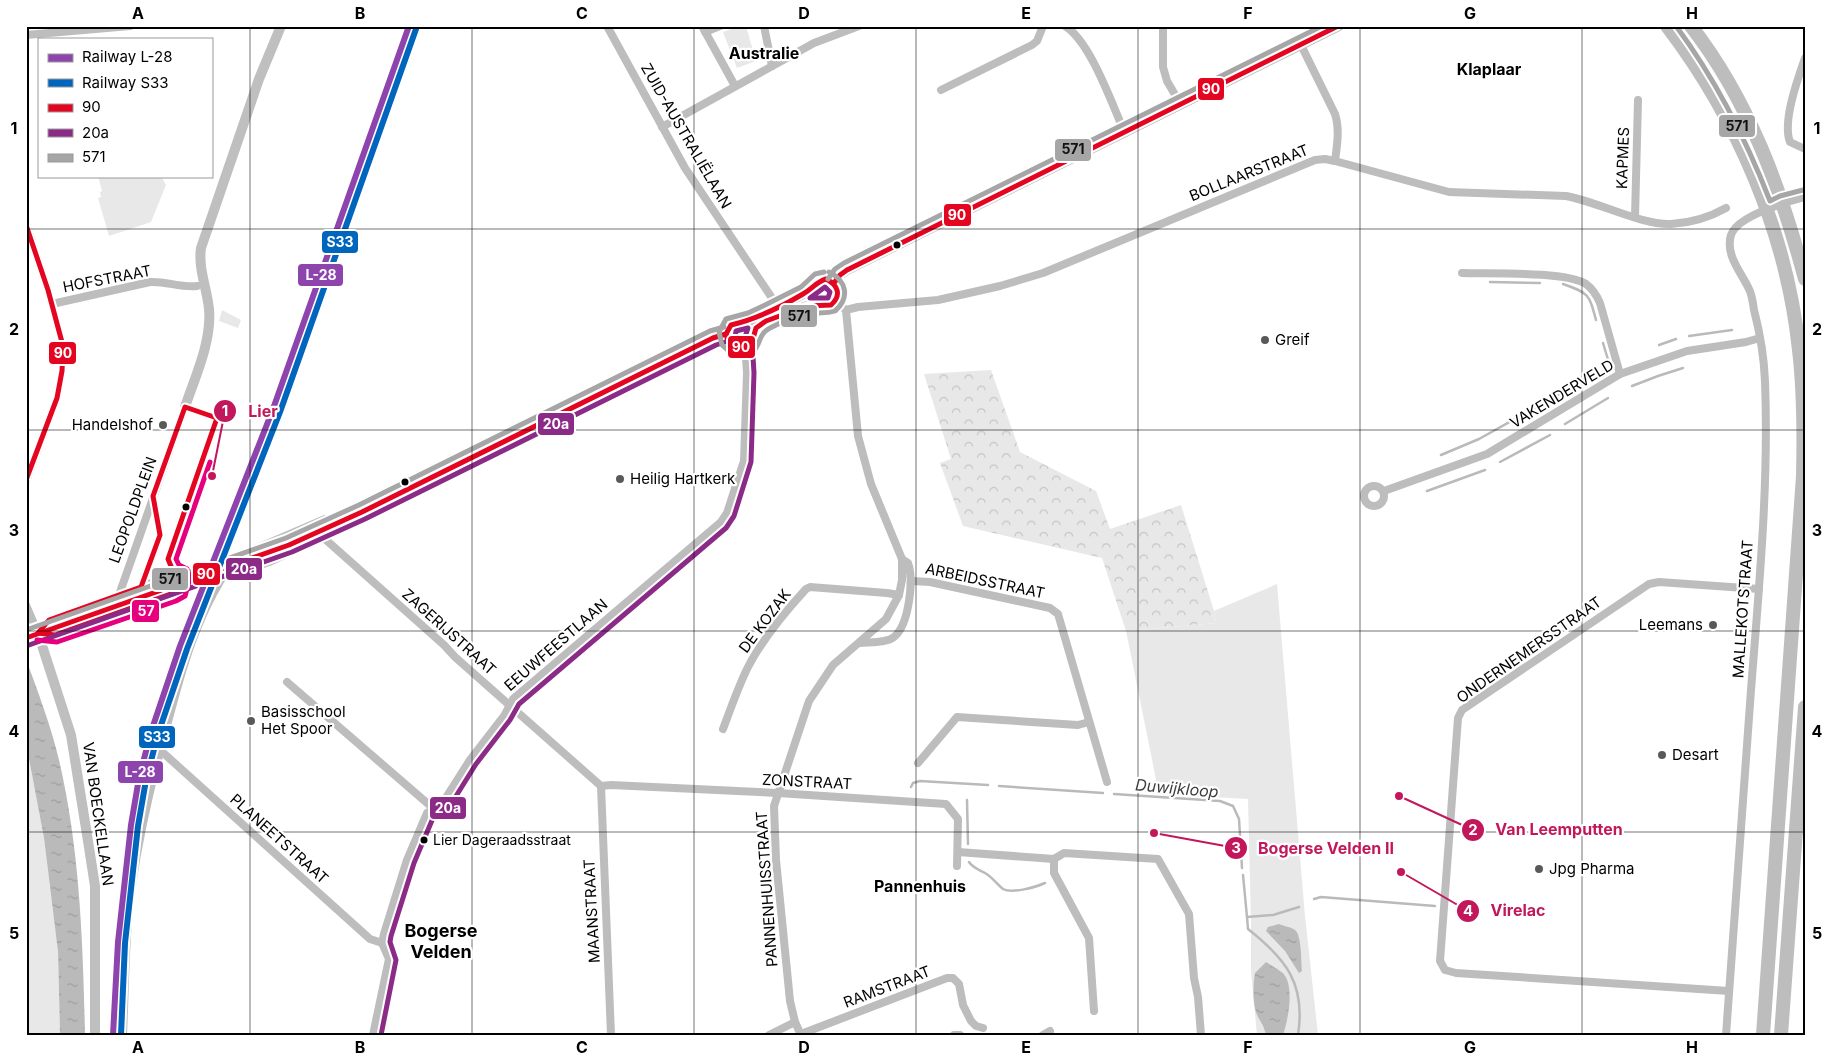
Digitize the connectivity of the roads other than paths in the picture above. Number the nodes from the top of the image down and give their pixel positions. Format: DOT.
graph roads {
  1 [pos="130,26"];
  2 [pos="281,26"];
  3 [pos="607,26"];
  4 [pos="720,26"];
  5 [pos="764,26"];
  6 [pos="859,26"];
  7 [pos="1043,26"];
  8 [pos="1065,26"];
  9 [pos="1163,26"];
  10 [pos="1310,26"];
  11 [pos="1339,26"];
  12 [pos="1667,26"];
  13 [pos="1691,26"];
  14 [pos="848,28"];
  15 [pos="704,29"];
  16 [pos="26,35"];
  17 [pos="1315,38"];
  18 [pos="1301,45"];
  19 [pos="1805,58"];
  20 [pos="772,66"];
  21 [pos="735,86"];
  22 [pos="941,90"];
  23 [pos="1638,100"];
  24 [pos="1180,105"];
  25 [pos="662,127"];
  26 [pos="1125,133"];
  27 [pos="1805,149"];
  28 [pos="1335,161"];
  29 [pos="1805,197"];
  30 [pos="1783,203"];
  31 [pos="1726,208"];
  32 [pos="1766,211"];
  33 [pos="1635,217"];
  34 [pos="26,224"];
  35 [pos="1462,273"];
  36 [pos="1805,279"];
  37 [pos="834,283"];
  38 [pos="197,286"];
  39 [pos="835,302"];
  40 [pos="52,304"];
  41 [pos="778,307"];
  42 [pos="846,310"];
  43 [pos="726,334"];
  44 [pos="1760,338"];
  45 [pos="743,348"];
  46 [pos="1620,374"];
  47 [pos="185,407"];
  48 [pos="26,481"];
  49 [pos="1384,491"];
  50 [pos="902,559"];
  51 [pos="174,571"];
  52 [pos="228,571"];
  53 [pos="912,581"];
  54 [pos="170,587"];
  55 [pos="1759,589"];
  56 [pos="119,595"];
  57 [pos="899,595"];
  58 [pos="26,605"];
  59 [pos="32,636"];
  60 [pos="858,643"];
  61 [pos="287,682"];
  62 [pos="509,705"];
  63 [pos="1805,707"];
  64 [pos="1089,722"];
  65 [pos="723,729"];
  66 [pos="160,750"];
  67 [pos="918,763"];
  68 [pos="1107,782"];
  69 [pos="602,786"];
  70 [pos="778,793"];
  71 [pos="434,809"];
  72 [pos="958,852"];
  73 [pos="1054,859"];
  74 [pos="957,866"];
  75 [pos="382,943"];
  76 [pos="1729,991"];
  77 [pos="1094,1011"];
  78 [pos="795,1022"];
  79 [pos="983,1028"];
  80 [pos="801,1034"];
  81 [pos="95,1035"];
  82 [pos="123,1035"];
  83 [pos="373,1035"];
  84 [pos="611,1035"];
  85 [pos="769,1035"];
  86 [pos="954,1035"];
  87 [pos="960,1035"];
  88 [pos="1201,1035"];
  89 [pos="1726,1035"];
  90 [pos="1762,1035"];
  91 [pos="1781,1035"];
  1 -- 16 [label="street"];
  2 -- 47 [label="street, LEOPOLDPLEIN"];
  3 -- 25 [label="street, ZUID-AUSTRALIËLAAN"];
  4 -- 15 [label="street"];
  5 -- 20 [label="street"];
  6 -- 14 [label="street"];
  7 -- 22 [label="street"];
  8 -- 26 [label="street"];
  9 -- 24 [label="street"];
  10 -- 17 [label="street"];
  11 -- 17 [label="street"];
  12 -- 32 [label="highway"];
  13 -- 30 [label="highway"];
  14 -- 20 [label="street"];
  15 -- 21 [label="street"];
  17 -- 18 [label="street"];
  18 -- 24 [label="street"];
  18 -- 28 [label="street"];
  19 -- 27 [label="street"];
  20 -- 21 [label="street"];
  21 -- 25 [label="street"];
  23 -- 33 [label="street, KAPMES"];
  24 -- 26 [label="street"];
  25 -- 41 [label="street, ZUID-AUSTRALIËLAAN"];
  26 -- 37 [label="street"];
  28 -- 33 [label="street, BOLLAARSTRAAT"];
  28 -- 42 [label="street, BOLLAARSTRAAT"];
  29 -- 30 [label="street, MALLEKOTSTRAAT"];
  30 -- 32 [label="street, MALLEKOTSTRAAT"];
  30 -- 36 [label="highway"];
  31 -- 33 [label="street, BOLLAARSTRAAT"];
  32 -- 44 [label="street, MALLEKOTSTRAAT"];
  32 -- 90 [label="highway"];
  34 -- 40 [label="street"];
  35 -- 46 [label="street"];
  37 -- 39 [label="street"];
  37 -- 41 [label="street"];
  38 -- 40 [label="street, HOFSTRAAT"];
  39 -- 42 [label="street"];
  39 -- 45 [label="street"];
  40 -- 48 [label="street"];
  41 -- 43 [label="street"];
  42 -- 50 [label="street, PANNENHUISSTRAAT"];
  43 -- 45 [label="street"];
  43 -- 52 [label="street"];
  44 -- 46 [label="street, VAKENDERVELD"];
  44 -- 55 [label="street, MALLEKOTSTRAAT"];
  45 -- 62 [label="street, EEUWFEESTLAAN"];
  46 -- 49 [label="street, VAKENDERVELD"];
  47 -- 51 [label="street"];
  47 -- 56 [label="street, LEOPOLDPLEIN"];
  50 -- 53 [label="street, PANNENHUISSTRAAT"];
  50 -- 57 [label="street, PANNENHUISSTRAAT"];
  51 -- 56 [label="street"];
  51 -- 59 [label="street"];
  52 -- 62 [label="street, ZAGERIJSTRAAT"];
  52 -- 66 [label="street"];
  53 -- 60 [label="street"];
  53 -- 64 [label="street, ARBEIDSSTRAAT"];
  54 -- 59 [label="street"];
  55 -- 76 [label="street, MALLEKOTSTRAAT"];
  55 -- 76 [label="street, ONDERNEMERSSTRAAT"];
  56 -- 59 [label="street"];
  57 -- 60 [label="street, PANNENHUISSTRAAT"];
  57 -- 65 [label="street, DE KOZAK"];
  58 -- 59 [label="street"];
  59 -- 81 [label="street, VAN BOECKELLAAN"];
  60 -- 70 [label="street, PANNENHUISSTRAAT"];
  61 -- 71 [label="street"];
  62 -- 69 [label="street, ZAGERIJSTRAAT"];
  62 -- 71 [label="street, EEUWFEESTLAAN"];
  63 -- 91 [label="highway"];
  64 -- 67 [label="street"];
  64 -- 68 [label="street, ARBEIDSSTRAAT"];
  66 -- 75 [label="street, PLANEETSTRAAT"];
  66 -- 82 [label="street"];
  69 -- 70 [label="street, ZONSTRAAT"];
  69 -- 84 [label="street, MAANSTRAAT"];
  70 -- 72 [label="street, ZONSTRAAT"];
  70 -- 78 [label="street, PANNENHUISSTRAAT"];
  71 -- 75 [label="street, EEUWFEESTLAAN"];
  72 -- 73 [label="street"];
  72 -- 74 [label="street, ZONSTRAAT"];
  73 -- 77 [label="street"];
  73 -- 88 [label="street"];
  75 -- 83 [label="street, EEUWFEESTLAAN"];
  76 -- 89 [label="street, MALLEKOTSTRAAT"];
  78 -- 80 [label="street, PANNENHUISSTRAAT"];
  78 -- 85 [label="street"];
  79 -- 80 [label="street, RAMSTRAAT"];
  86 -- 87 [label="street"];
}
